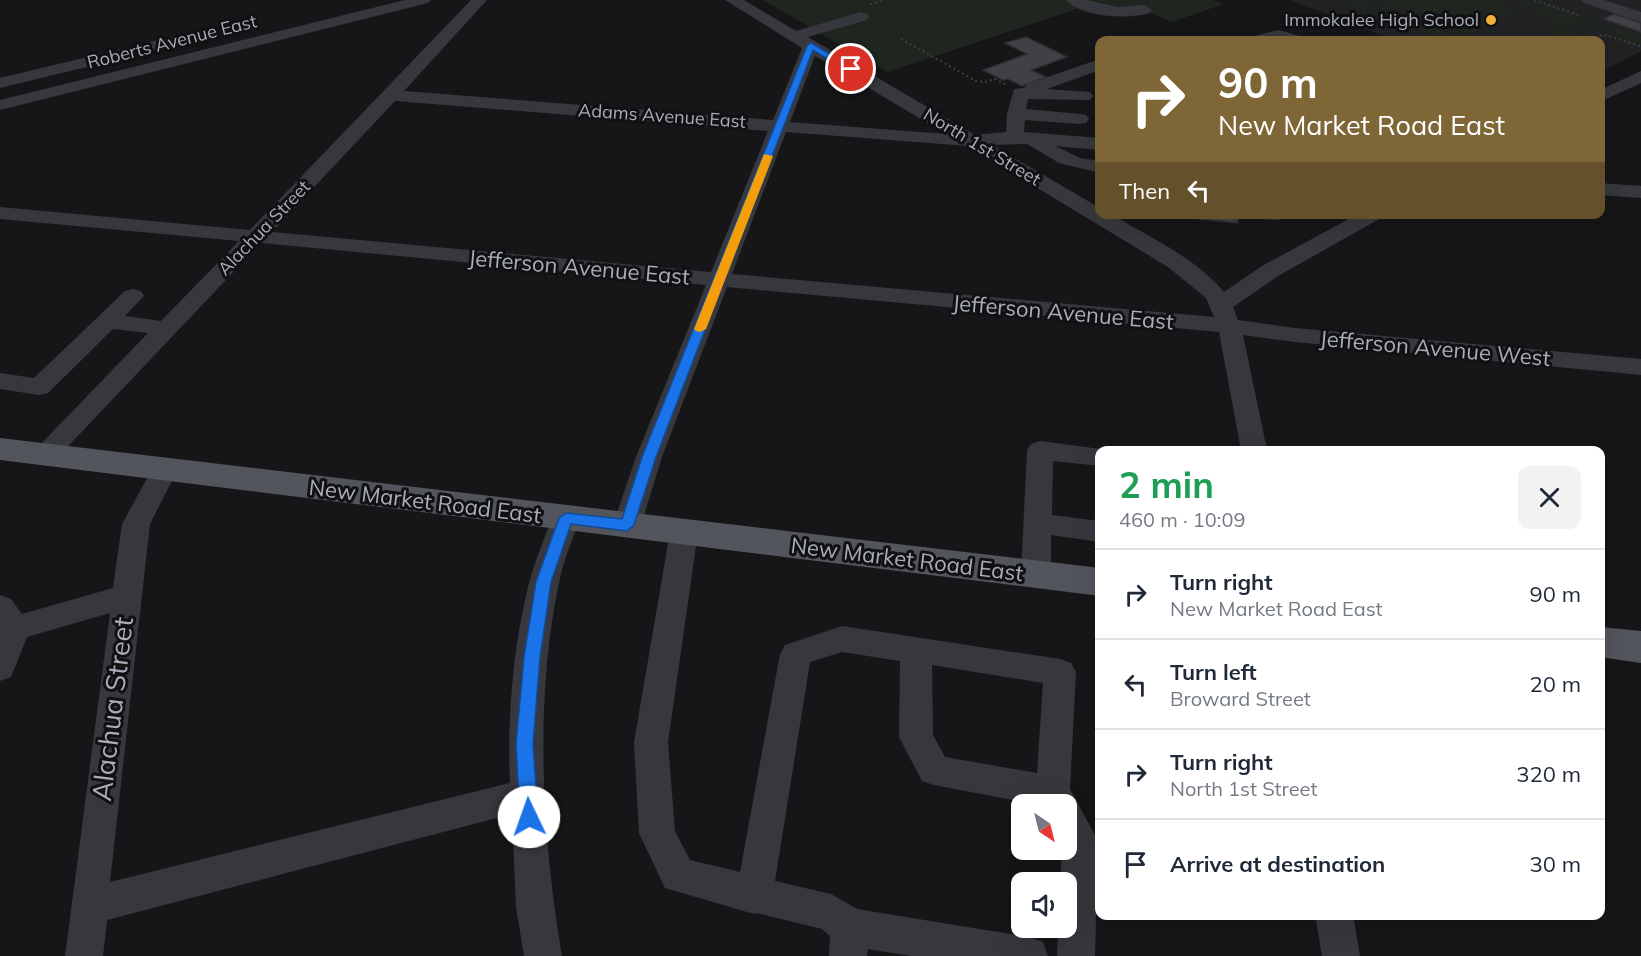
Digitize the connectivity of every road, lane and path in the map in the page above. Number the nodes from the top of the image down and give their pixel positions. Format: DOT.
graph roads {
  1 [pos="423,0"];
  2 [pos="479,0"];
  3 [pos="733,0"];
  4 [pos="1074,0"];
  5 [pos="1590,0"];
  6 [pos="387,4"];
  7 [pos="1144,10"];
  8 [pos="861,17"];
  9 [pos="1641,17"];
  10 [pos="221,30"];
  11 [pos="1589,36"];
  12 [pos="901,39"];
  13 [pos="803,41"];
  14 [pos="1641,46"];
  15 [pos="1095,66"];
  16 [pos="1641,76"];
  17 [pos="0,83"];
  18 [pos="1017,91"];
  19 [pos="1605,94"];
  20 [pos="389,95"];
  21 [pos="1084,96"];
  22 [pos="0,105"];
  23 [pos="1016,114"];
  24 [pos="1080,119"];
  25 [pos="780,125"];
  26 [pos="1022,138"];
  27 [pos="971,141"];
  28 [pos="1095,144"];
  29 [pos="1095,166"];
  30 [pos="1605,189"];
  31 [pos="1641,192"];
  32 [pos="0,213"];
  33 [pos="1095,215"];
  34 [pos="1101,219"];
  35 [pos="1365,219"];
  36 [pos="256,237"];
  37 [pos="719,280"];
  38 [pos="133,296"];
  39 [pos="1225,316"];
  40 [pos="107,321"];
  41 [pos="168,330"];
  42 [pos="1641,367"];
  43 [pos="0,381"];
  44 [pos="1253,446"];
  45 [pos="0,449"];
  46 [pos="46,454"];
  47 [pos="1095,457"];
  48 [pos="165,469"];
  49 [pos="566,518"];
  50 [pos="1038,523"];
  51 [pos="627,525"];
  52 [pos="1095,531"];
  53 [pos="684,532"];
  54 [pos="1036,574"];
  55 [pos="1095,581"];
  56 [pos="127,596"];
  57 [pos="8,618"];
  58 [pos="1605,643"];
  59 [pos="1641,647"];
  60 [pos="916,650"];
  61 [pos="0,668"];
  62 [pos="528,794"];
  63 [pos="1023,794"];
  64 [pos="1060,794"];
  65 [pos="1077,835"];
  66 [pos="754,896"];
  67 [pos="89,906"];
  68 [pos="1335,920"];
  69 [pos="849,941"];
  70 [pos="84,956"];
  71 [pos="543,956"];
  72 [pos="1029,956"];
  73 [pos="1076,956"];
  74 [pos="1341,956"];
  1 -- 6 [label="street, Roberts Avenue East"];
  2 -- 20 [label="street, Alachua Street"];
  3 -- 13 [label="street, North 1st Street"];
  4 -- 7 [label="street"];
  5 -- 9 [label="street"];
  6 -- 22 [label="street, Roberts Avenue East"];
  8 -- 13 [label="street"];
  10 -- 17 [label="street"];
  11 -- 14 [label="path"];
  12 -- 18 [label="path"];
  13 -- 25 [label="street"];
  13 -- 27 [label="street, North 1st Street"];
  15 -- 18 [label="street"];
  16 -- 19 [label="street"];
  18 -- 21 [label="street"];
  18 -- 23 [label="street"];
  20 -- 25 [label="street, Adams Avenue East"];
  20 -- 36 [label="street, Alachua Street"];
  23 -- 24 [label="street"];
  23 -- 26 [label="street"];
  25 -- 27 [label="street, Adams Avenue East"];
  25 -- 37 [label="street"];
  26 -- 27 [label="street, Adams Avenue East"];
  26 -- 28 [label="street, Adams Avenue East"];
  26 -- 29 [label="street"];
  27 -- 33 [label="street, North 1st Street"];
  30 -- 31 [label="street"];
  32 -- 36 [label="street, Jefferson Avenue East"];
  34 -- 39 [label="street, North 1st Street"];
  35 -- 39 [label="street"];
  36 -- 37 [label="street, Jefferson Avenue East"];
  36 -- 41 [label="street, Alachua Street"];
  37 -- 39 [label="street, Jefferson Avenue East"];
  37 -- 51 [label="street"];
  38 -- 40 [label="street"];
  39 -- 42 [label="street, Jefferson Avenue West"];
  39 -- 44 [label="street"];
  40 -- 41 [label="street"];
  40 -- 43 [label="street"];
  41 -- 46 [label="street, Alachua Street"];
  45 -- 46 [label="main road, New Market Road East"];
  46 -- 48 [label="main road, New Market Road East"];
  47 -- 50 [label="street"];
  48 -- 49 [label="main road, New Market Road East"];
  48 -- 56 [label="street, Alachua Street"];
  49 -- 51 [label="main road, New Market Road East"];
  49 -- 62 [label="street"];
  50 -- 52 [label="street"];
  50 -- 54 [label="street"];
  51 -- 53 [label="main road, New Market Road East"];
  53 -- 54 [label="main road, New Market Road East"];
  53 -- 66 [label="street"];
  54 -- 55 [label="main road, New Market Road East"];
  56 -- 57 [label="street"];
  56 -- 67 [label="street, Alachua Street"];
  57 -- 61 [label="street"];
  58 -- 59 [label="main road"];
  60 -- 63 [label="street"];
  60 -- 64 [label="street"];
  60 -- 66 [label="street"];
  62 -- 67 [label="street"];
  62 -- 71 [label="street"];
  65 -- 73 [label="street"];
  66 -- 69 [label="street"];
  67 -- 70 [label="street, Alachua Street"];
  68 -- 74 [label="street"];
  69 -- 72 [label="street"];
}
